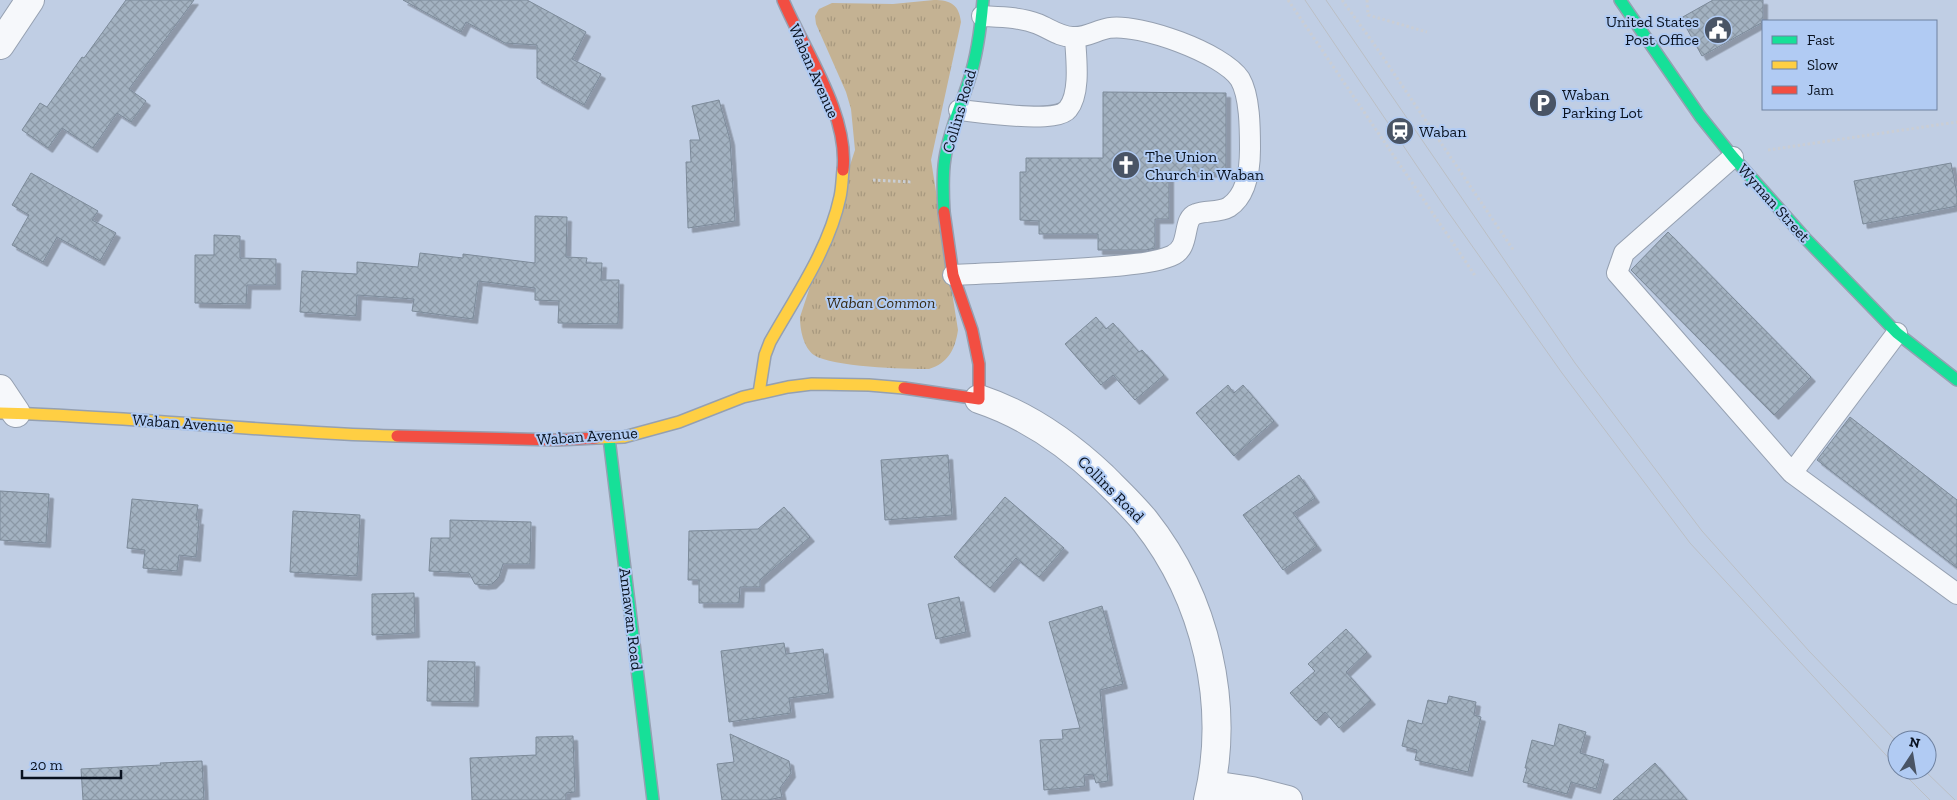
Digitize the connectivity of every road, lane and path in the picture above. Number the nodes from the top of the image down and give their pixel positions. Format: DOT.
graph roads {
  1 [pos="30,0"];
  2 [pos="783,0"];
  3 [pos="1288,0"];
  4 [pos="1342,0"];
  5 [pos="1367,0"];
  6 [pos="1620,0"];
  7 [pos="982,8"];
  8 [pos="1427,32"];
  9 [pos="1075,38"];
  10 [pos="0,45"];
  11 [pos="959,110"];
  12 [pos="1957,122"];
  13 [pos="1768,150"];
  14 [pos="1733,156"];
  15 [pos="872,180"];
  16 [pos="916,182"];
  17 [pos="1514,251"];
  18 [pos="953,274"];
  19 [pos="1476,277"];
  20 [pos="1897,332"];
  21 [pos="1957,380"];
  22 [pos="0,389"];
  23 [pos="759,393"];
  24 [pos="979,399"];
  25 [pos="8,413"];
  26 [pos="609,438"];
  27 [pos="1792,473"];
  28 [pos="1957,594"];
  29 [pos="1210,792"];
  30 [pos="653,800"];
  31 [pos="1288,800"];
  1 -- 10 [label="street"];
  2 -- 23 [label="street, Waban Avenue"];
  3 -- 19 [label="path"];
  4 -- 17 [label="path"];
  5 -- 8 [label="path"];
  6 -- 14 [label="street, Wyman Street"];
  7 -- 9 [label="lane"];
  7 -- 11 [label="street, Collins Road"];
  9 -- 11 [label="lane"];
  9 -- 18 [label="lane"];
  11 -- 18 [label="street, Collins Road"];
  12 -- 13 [label="path"];
  14 -- 20 [label="street, Wyman Street"];
  14 -- 27 [label="lane"];
  15 -- 16 [label="path"];
  18 -- 24 [label="street, Collins Road"];
  20 -- 21 [label="street, Wyman Street"];
  20 -- 27 [label="lane"];
  22 -- 25 [label="street, Waban Avenue"];
  23 -- 24 [label="street, Collins Road"];
  23 -- 26 [label="street, Waban Avenue"];
  24 -- 29 [label="street, Collins Road"];
  25 -- 26 [label="street, Waban Avenue"];
  26 -- 30 [label="street, Annawan Road"];
  27 -- 28 [label="lane"];
  29 -- 31 [label="street"];
}
